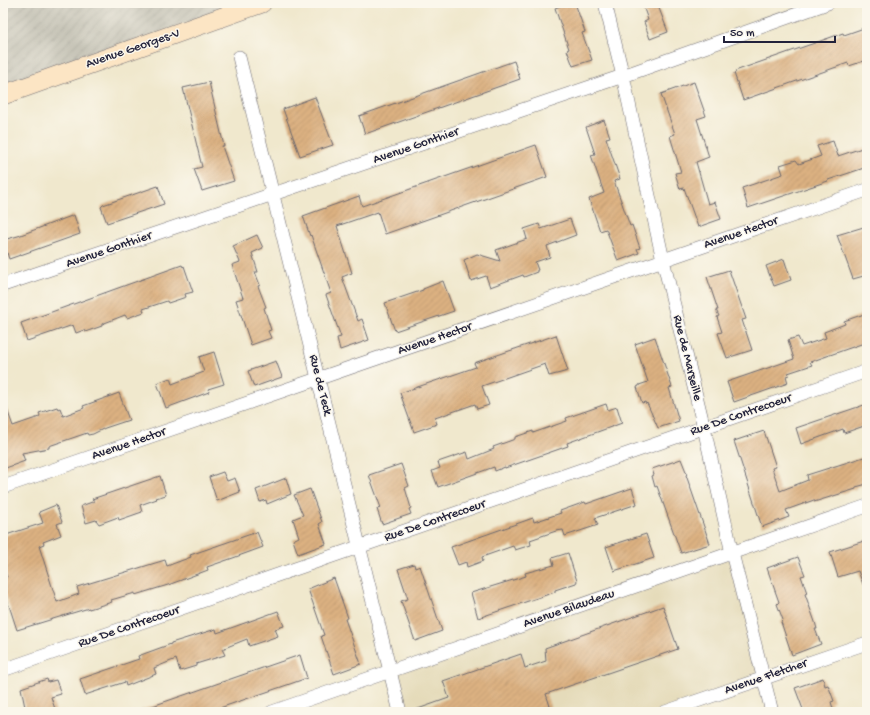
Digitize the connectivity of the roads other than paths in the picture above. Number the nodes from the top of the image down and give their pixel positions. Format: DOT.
graph roads {
  1 [pos="262,3"];
  2 [pos="605,3"];
  3 [pos="828,3"];
  4 [pos="239,57"];
  5 [pos="622,76"];
  6 [pos="3,95"];
  7 [pos="867,190"];
  8 [pos="273,195"];
  9 [pos="663,260"];
  10 [pos="3,285"];
  11 [pos="867,371"];
  12 [pos="318,380"];
  13 [pos="704,428"];
  14 [pos="3,487"];
  15 [pos="867,506"];
  16 [pos="359,547"];
  17 [pos="732,553"];
  18 [pos="867,643"];
  19 [pos="3,670"];
  20 [pos="390,671"];
  21 [pos="764,678"];
  22 [pos="272,712"];
  23 [pos="400,712"];
  24 [pos="665,712"];
  25 [pos="772,712"];
  1 -- 6 [label="street, Avenue Georges-V"];
  2 -- 5 [label="street, Rue de Marseille"];
  3 -- 5 [label="street, Avenue Gonthier"];
  4 -- 8 [label="street, Rue de Teck"];
  5 -- 8 [label="street, Avenue Gonthier"];
  5 -- 9 [label="street, Rue de Marseille"];
  7 -- 9 [label="street, Avenue Hector"];
  8 -- 10 [label="street, Avenue Gonthier"];
  8 -- 12 [label="street, Rue de Teck"];
  9 -- 12 [label="street, Avenue Hector"];
  9 -- 13 [label="street, Rue de Marseille"];
  11 -- 13 [label="street, Rue De Contrecoeur"];
  12 -- 14 [label="street, Avenue Hector"];
  12 -- 16 [label="street, Rue de Teck"];
  13 -- 16 [label="street, Rue De Contrecoeur"];
  13 -- 17 [label="street, Rue de Marseille"];
  15 -- 17 [label="street, Avenue Bilaudeau"];
  16 -- 19 [label="street, Rue De Contrecoeur"];
  16 -- 20 [label="street, Rue de Teck"];
  17 -- 20 [label="street, Avenue Bilaudeau"];
  17 -- 21 [label="street, Rue de Marseille"];
  18 -- 21 [label="street, Avenue Fletcher"];
  20 -- 22 [label="street, Avenue Bilaudeau"];
  20 -- 23 [label="street, Rue de Teck"];
  21 -- 24 [label="street, Avenue Fletcher"];
  21 -- 25 [label="street, Rue de Marseille"];
}
